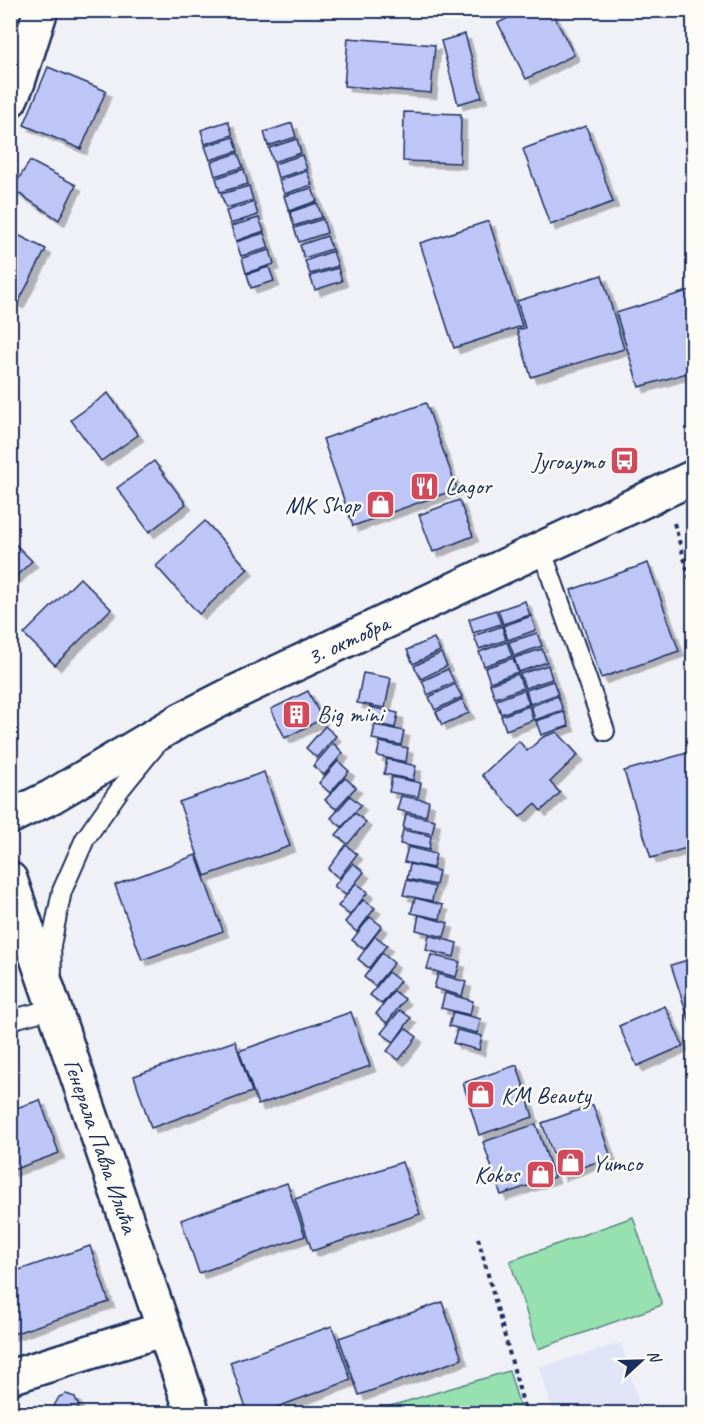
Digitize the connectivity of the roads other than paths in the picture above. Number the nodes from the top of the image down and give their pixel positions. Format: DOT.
graph roads {
  1 [pos="41,10"];
  2 [pos="10,100"];
  3 [pos="679,484"];
  4 [pos="542,548"];
  5 [pos="181,720"];
  6 [pos="605,731"];
  7 [pos="10,817"];
  8 [pos="10,879"];
  9 [pos="54,1008"];
  10 [pos="10,1020"];
  11 [pos="164,1329"];
  12 [pos="10,1377"];
  13 [pos="193,1413"];
  1 -- 2 [label="street"];
  3 -- 4 [label="street, 3. октобра"];
  4 -- 5 [label="street, 3. октобра"];
  4 -- 6 [label="lane"];
  5 -- 7 [label="street, 3. октобра"];
  5 -- 9 [label="lane"];
  8 -- 9 [label="street, Генерала Павла Илића"];
  9 -- 10 [label="lane"];
  9 -- 11 [label="street, Генерала Павла Илића"];
  11 -- 12 [label="street"];
  11 -- 13 [label="street, Генерала Павла Илића"];
}
